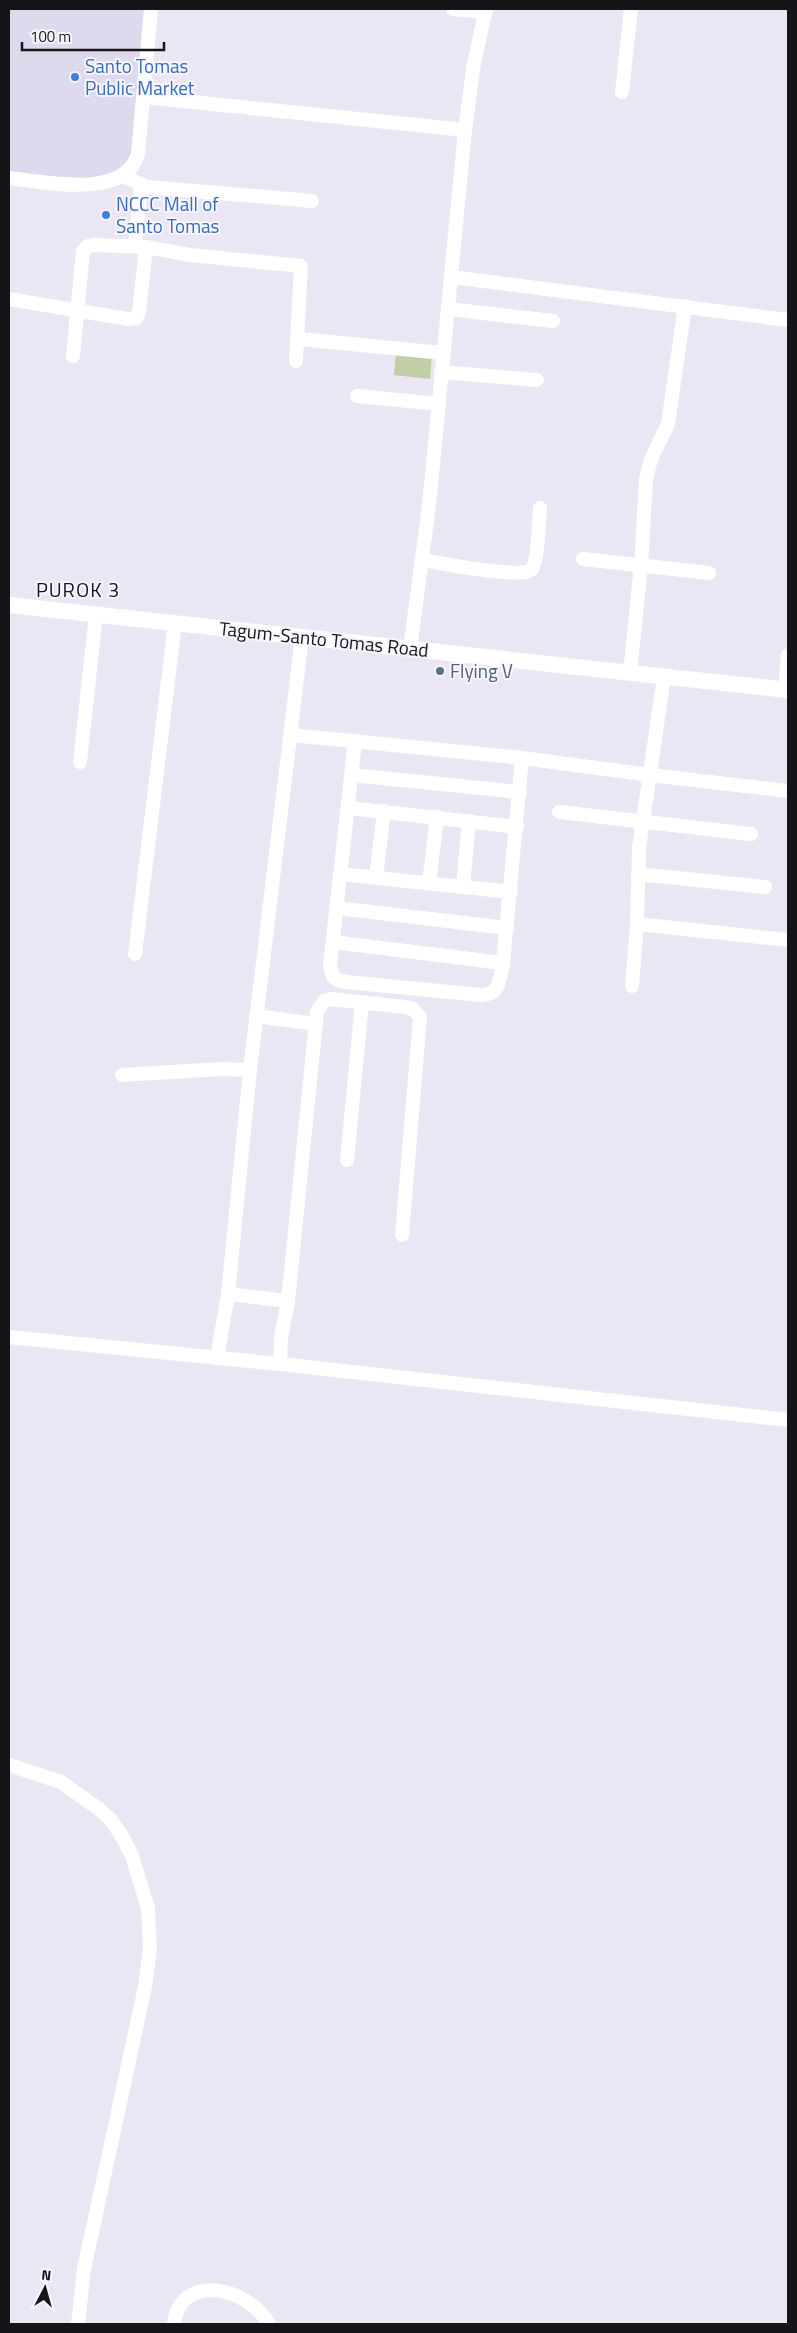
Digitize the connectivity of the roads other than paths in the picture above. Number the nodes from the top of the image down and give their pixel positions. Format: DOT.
graph roads {
  1 [pos="151,9"];
  2 [pos="453,9"];
  3 [pos="631,9"];
  4 [pos="486,10"];
  5 [pos="622,92"];
  6 [pos="144,97"];
  7 [pos="465,130"];
  8 [pos="123,176"];
  9 [pos="9,178"];
  10 [pos="141,184"];
  11 [pos="312,201"];
  12 [pos="141,246"];
  13 [pos="451,277"];
  14 [pos="9,298"];
  15 [pos="685,306"];
  16 [pos="448,308"];
  17 [pos="78,309"];
  18 [pos="788,320"];
  19 [pos="553,321"];
  20 [pos="299,339"];
  21 [pos="443,353"];
  22 [pos="73,356"];
  23 [pos="296,361"];
  24 [pos="442,372"];
  25 [pos="537,380"];
  26 [pos="357,396"];
  27 [pos="439,404"];
  28 [pos="540,508"];
  29 [pos="583,559"];
  30 [pos="422,560"];
  31 [pos="641,565"];
  32 [pos="709,573"];
  33 [pos="9,605"];
  34 [pos="96,614"];
  35 [pos="175,623"];
  36 [pos="302,637"];
  37 [pos="410,649"];
  38 [pos="788,655"];
  39 [pos="630,673"];
  40 [pos="664,677"];
  41 [pos="787,690"];
  42 [pos="291,735"];
  43 [pos="355,741"];
  44 [pos="522,758"];
  45 [pos="80,762"];
  46 [pos="352,775"];
  47 [pos="650,775"];
  48 [pos="788,791"];
  49 [pos="520,792"];
  50 [pos="348,808"];
  51 [pos="384,811"];
  52 [pos="559,812"];
  53 [pos="437,817"];
  54 [pos="469,821"];
  55 [pos="643,822"];
  56 [pos="517,827"];
  57 [pos="751,834"];
  58 [pos="340,874"];
  59 [pos="638,874"];
  60 [pos="376,877"];
  61 [pos="430,883"];
  62 [pos="463,886"];
  63 [pos="764,887"];
  64 [pos="511,892"];
  65 [pos="337,908"];
  66 [pos="637,924"];
  67 [pos="507,928"];
  68 [pos="788,940"];
  69 [pos="333,942"];
  70 [pos="135,954"];
  71 [pos="503,963"];
  72 [pos="632,986"];
  73 [pos="362,1003"];
  74 [pos="256,1016"];
  75 [pos="316,1024"];
  76 [pos="250,1070"];
  77 [pos="122,1075"];
  78 [pos="347,1160"];
  79 [pos="402,1235"];
  80 [pos="228,1294"];
  81 [pos="288,1301"];
  82 [pos="9,1337"];
  83 [pos="217,1358"];
  84 [pos="280,1364"];
  85 [pos="788,1420"];
  86 [pos="9,1764"];
  87 [pos="78,2324"];
  88 [pos="174,2324"];
  89 [pos="269,2324"];
  1 -- 6 [label="street"];
  2 -- 4 [label="street"];
  3 -- 5 [label="street"];
  4 -- 7 [label="street"];
  6 -- 7 [label="street"];
  6 -- 8 [label="street"];
  7 -- 13 [label="street"];
  8 -- 9 [label="street"];
  8 -- 10 [label="street"];
  10 -- 11 [label="street"];
  10 -- 12 [label="street"];
  12 -- 17 [label="street"];
  12 -- 17 [label="street"];
  12 -- 20 [label="street"];
  13 -- 15 [label="street"];
  13 -- 16 [label="street"];
  14 -- 17 [label="street"];
  15 -- 18 [label="street"];
  15 -- 31 [label="street"];
  16 -- 19 [label="street"];
  16 -- 21 [label="street"];
  17 -- 22 [label="street"];
  20 -- 21 [label="street"];
  20 -- 23 [label="street"];
  21 -- 24 [label="street"];
  24 -- 25 [label="street"];
  24 -- 27 [label="street"];
  26 -- 27 [label="street"];
  27 -- 30 [label="street"];
  28 -- 30 [label="street"];
  29 -- 31 [label="street"];
  30 -- 37 [label="street"];
  31 -- 32 [label="street"];
  31 -- 39 [label="street"];
  33 -- 34 [label="main road, Tagum-Santo Tomas Road"];
  34 -- 35 [label="main road, Tagum-Santo Tomas Road"];
  34 -- 45 [label="street"];
  35 -- 36 [label="main road, Tagum-Santo Tomas Road"];
  35 -- 70 [label="street"];
  36 -- 37 [label="main road, Tagum-Santo Tomas Road"];
  36 -- 42 [label="street"];
  37 -- 39 [label="main road, Tagum-Santo Tomas Road"];
  38 -- 41 [label="street"];
  39 -- 40 [label="main road, Tagum-Santo Tomas Road"];
  40 -- 41 [label="main road, Tagum-Santo Tomas Road"];
  40 -- 47 [label="street"];
  42 -- 43 [label="street"];
  42 -- 74 [label="street"];
  43 -- 44 [label="street"];
  43 -- 46 [label="street"];
  44 -- 47 [label="street"];
  44 -- 49 [label="street"];
  46 -- 49 [label="street"];
  46 -- 50 [label="street"];
  47 -- 48 [label="street"];
  47 -- 55 [label="street"];
  49 -- 56 [label="street"];
  50 -- 51 [label="street"];
  50 -- 58 [label="street"];
  51 -- 53 [label="street"];
  51 -- 60 [label="street"];
  52 -- 55 [label="street"];
  53 -- 54 [label="street"];
  53 -- 61 [label="street"];
  54 -- 56 [label="street"];
  54 -- 62 [label="street"];
  55 -- 57 [label="street"];
  55 -- 59 [label="street"];
  56 -- 64 [label="street"];
  58 -- 60 [label="street"];
  58 -- 65 [label="street"];
  59 -- 63 [label="street"];
  59 -- 66 [label="street"];
  60 -- 61 [label="street"];
  61 -- 62 [label="street"];
  62 -- 64 [label="street"];
  64 -- 67 [label="street"];
  65 -- 67 [label="street"];
  65 -- 69 [label="street"];
  66 -- 68 [label="street"];
  66 -- 72 [label="street"];
  67 -- 71 [label="street"];
  69 -- 71 [label="street"];
  69 -- 71 [label="street"];
  73 -- 75 [label="street"];
  73 -- 78 [label="street"];
  73 -- 79 [label="street"];
  74 -- 75 [label="street"];
  74 -- 76 [label="street"];
  75 -- 81 [label="street"];
  76 -- 77 [label="street"];
  76 -- 80 [label="street"];
  80 -- 81 [label="street"];
  80 -- 83 [label="street"];
  81 -- 84 [label="street"];
  82 -- 83 [label="street"];
  83 -- 84 [label="street"];
  84 -- 85 [label="street"];
  86 -- 87 [label="street"];
  88 -- 89 [label="street"];
}
